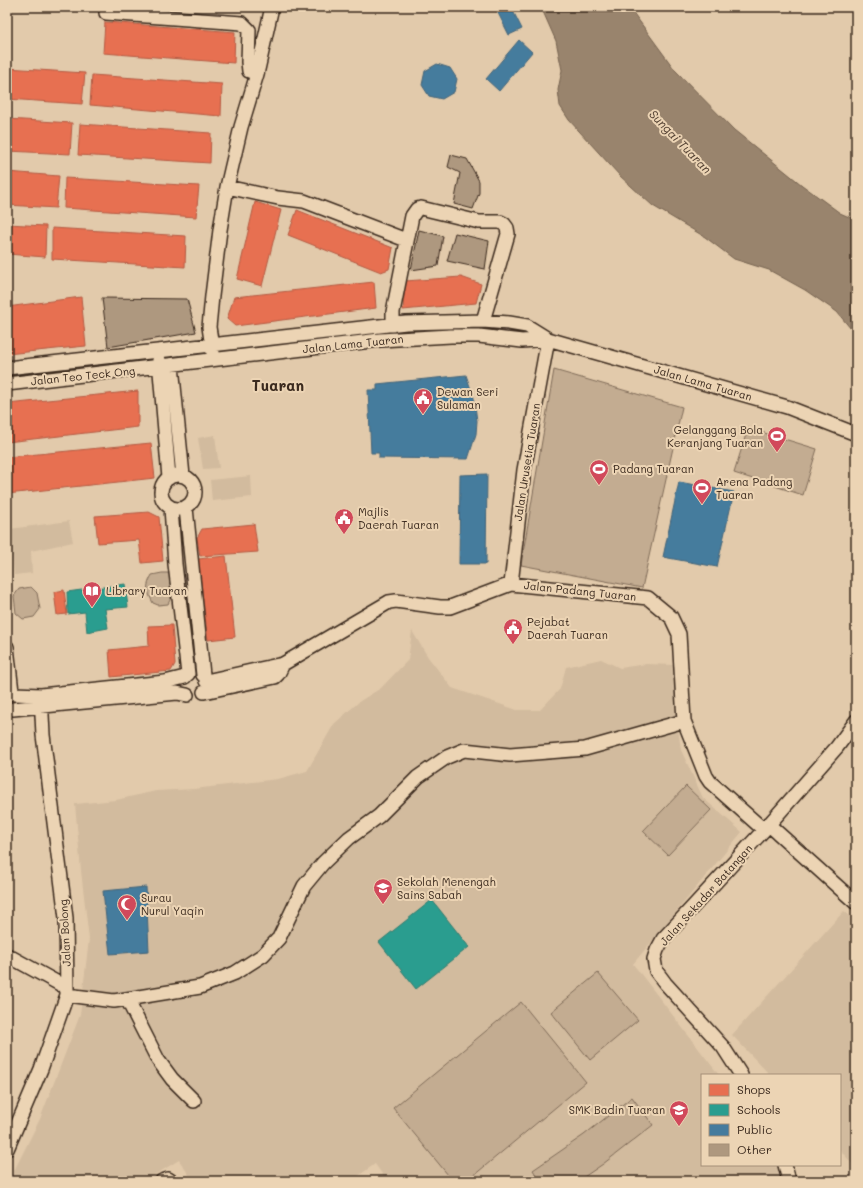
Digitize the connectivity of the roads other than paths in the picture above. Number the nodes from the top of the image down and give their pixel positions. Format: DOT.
graph roads {
  1 [pos="272,7"];
  2 [pos="106,13"];
  3 [pos="257,74"];
  4 [pos="227,187"];
  5 [pos="406,240"];
  6 [pos="483,321"];
  7 [pos="393,325"];
  8 [pos="209,327"];
  9 [pos="548,339"];
  10 [pos="212,344"];
  11 [pos="160,350"];
  12 [pos="213,361"];
  13 [pos="166,366"];
  14 [pos="7,368"];
  15 [pos="7,384"];
  16 [pos="856,434"];
  17 [pos="183,476"];
  18 [pos="169,478"];
  19 [pos="171,508"];
  20 [pos="186,513"];
  21 [pos="511,584"];
  22 [pos="7,647"];
  23 [pos="186,675"];
  24 [pos="204,683"];
  25 [pos="11,692"];
  26 [pos="187,694"];
  27 [pos="41,701"];
  28 [pos="66,704"];
  29 [pos="15,710"];
  30 [pos="684,721"];
  31 [pos="856,721"];
  32 [pos="44,740"];
  33 [pos="766,827"];
  34 [pos="856,903"];
  35 [pos="7,955"];
  36 [pos="67,992"];
  37 [pos="127,999"];
  38 [pos="740,1074"];
  39 [pos="194,1101"];
  40 [pos="7,1149"];
  41 [pos="785,1166"];
  42 [pos="162,1181"];
  43 [pos="171,1181"];
  44 [pos="789,1181"];
  1 -- 3 [label="street"];
  2 -- 3 [label="street"];
  3 -- 4 [label="street"];
  4 -- 5 [label="street"];
  4 -- 8 [label="street"];
  5 -- 6 [label="street"];
  5 -- 7 [label="street"];
  6 -- 7 [label="street, Jalan Lama Tuaran"];
  6 -- 9 [label="street, Jalan Lama Tuaran"];
  7 -- 10 [label="street, Jalan Lama Tuaran"];
  8 -- 10 [label="street"];
  8 -- 11 [label="street"];
  9 -- 12 [label="street, Jalan Lama Tuaran"];
  9 -- 16 [label="street, Jalan Lama Tuaran"];
  9 -- 21 [label="street, Jalan Urusetia Tuaran"];
  10 -- 11 [label="street, Jalan Lama Tuaran"];
  10 -- 12 [label="street"];
  11 -- 13 [label="street"];
  11 -- 14 [label="street, Jalan Teo Teck Ong"];
  12 -- 13 [label="street, Jalan Lama Tuaran"];
  13 -- 15 [label="street, Jalan Teo Teck Ong"];
  13 -- 17 [label="street"];
  13 -- 18 [label="street"];
  17 -- 18 [label="street"];
  17 -- 20 [label="street"];
  18 -- 19 [label="street"];
  19 -- 20 [label="street"];
  19 -- 23 [label="street"];
  20 -- 24 [label="street"];
  21 -- 24 [label="street, Jalan Padang Tuaran"];
  21 -- 30 [label="street, Jalan Padang Tuaran"];
  22 -- 25 [label="street"];
  23 -- 24 [label="street"];
  23 -- 26 [label="street"];
  23 -- 27 [label="street"];
  24 -- 26 [label="street"];
  25 -- 27 [label="street"];
  25 -- 29 [label="street"];
  26 -- 28 [label="street"];
  27 -- 28 [label="street"];
  27 -- 29 [label="street"];
  27 -- 32 [label="street, Jalan Bolong"];
  28 -- 32 [label="street"];
  29 -- 32 [label="street"];
  30 -- 33 [label="street, Jalan Padang Tuaran"];
  30 -- 37 [label="street"];
  31 -- 33 [label="street, Jalan Sekadar Batangan"];
  32 -- 36 [label="street, Jalan Bolong"];
  33 -- 34 [label="street, Jalan Padang Tuaran"];
  33 -- 38 [label="street, Jalan Sekadar Batangan"];
  35 -- 36 [label="street"];
  36 -- 37 [label="street"];
  36 -- 40 [label="street, Jalan Bolong"];
  37 -- 39 [label="street"];
  41 -- 44 [label="street"];
  42 -- 43 [label="street"];
}
